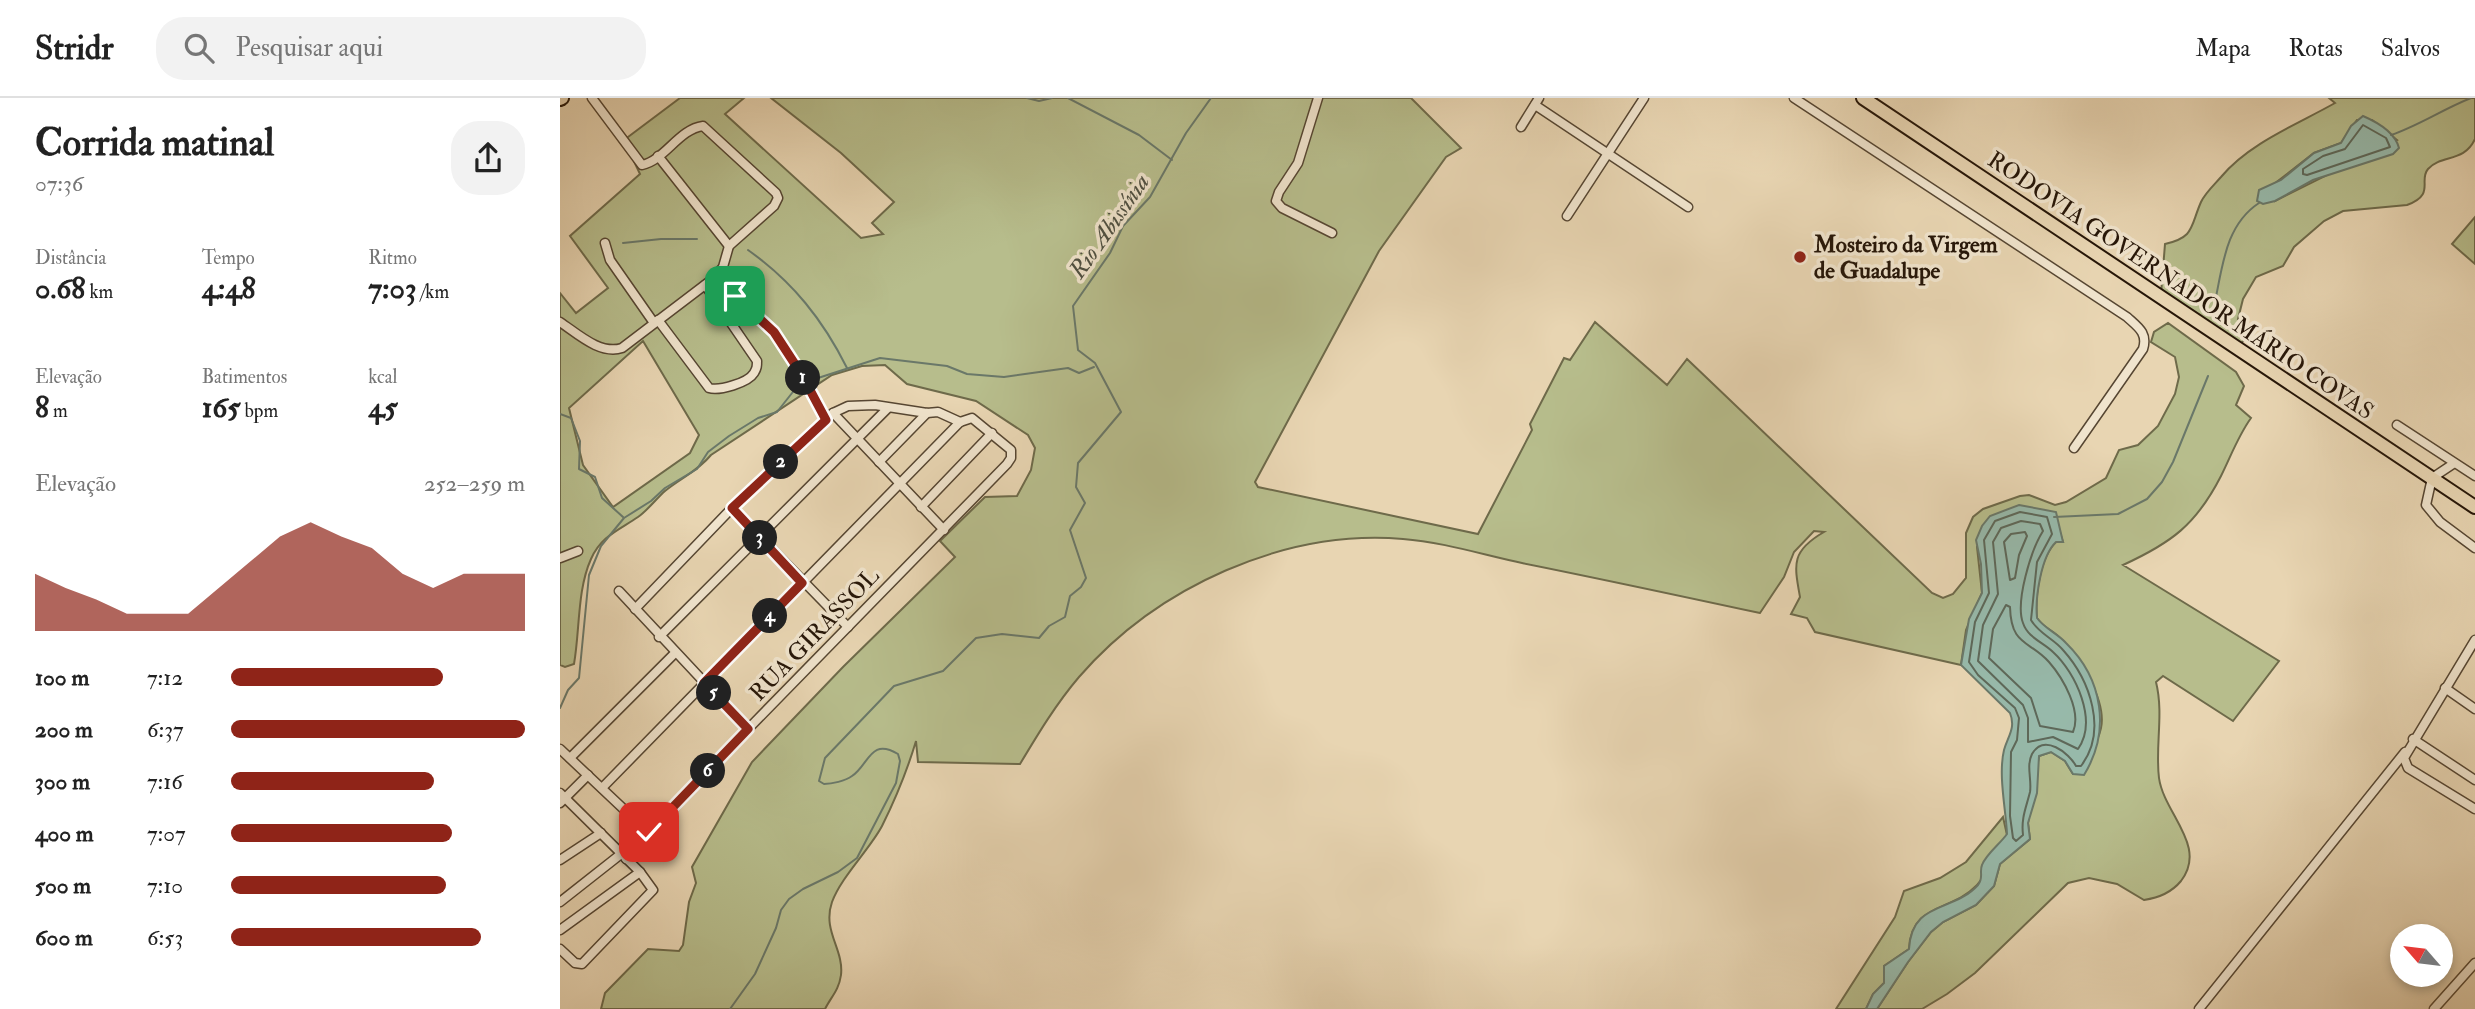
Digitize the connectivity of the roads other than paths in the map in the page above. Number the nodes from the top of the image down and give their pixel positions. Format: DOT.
graph roads {
  1 [pos="592,98"];
  2 [pos="1318,98"];
  3 [pos="1644,98"];
  4 [pos="1794,98"];
  5 [pos="1863,98"];
  6 [pos="1537,101"];
  7 [pos="1521,127"];
  8 [pos="1608,153"];
  9 [pos="658,156"];
  10 [pos="1688,207"];
  11 [pos="1567,216"];
  12 [pos="1332,233"];
  13 [pos="605,243"];
  14 [pos="729,246"];
  15 [pos="717,274"];
  16 [pos="705,285"];
  17 [pos="560,322"];
  18 [pos="656,322"];
  19 [pos="888,408"];
  20 [pos="927,413"];
  21 [pos="829,417"];
  22 [pos="960,422"];
  23 [pos="2397,425"];
  24 [pos="992,432"];
  25 [pos="858,440"];
  26 [pos="2074,448"];
  27 [pos="879,462"];
  28 [pos="2453,464"];
  29 [pos="2475,476"];
  30 [pos="2432,478"];
  31 [pos="900,485"];
  32 [pos="921,507"];
  33 [pos="2475,507"];
  34 [pos="732,508"];
  35 [pos="944,530"];
  36 [pos="758,536"];
  37 [pos="2475,548"];
  38 [pos="579,551"];
  39 [pos="560,558"];
  40 [pos="802,583"];
  41 [pos="619,591"];
  42 [pos="635,609"];
  43 [pos="848,627"];
  44 [pos="659,637"];
  45 [pos="2475,640"];
  46 [pos="675,653"];
  47 [pos="704,683"];
  48 [pos="2445,688"];
  49 [pos="2475,709"];
  50 [pos="748,729"];
  51 [pos="2413,739"];
  52 [pos="560,749"];
  53 [pos="2406,752"];
  54 [pos="570,758"];
  55 [pos="588,775"];
  56 [pos="2475,780"];
  57 [pos="602,788"];
  58 [pos="562,798"];
  59 [pos="2475,809"];
  60 [pos="649,832"];
  61 [pos="601,833"];
  62 [pos="623,856"];
  63 [pos="560,860"];
  64 [pos="640,872"];
  65 [pos="560,902"];
  66 [pos="560,930"];
  67 [pos="560,949"];
  68 [pos="2475,963"];
  69 [pos="2199,1009"];
  70 [pos="2434,1009"];
  1 -- 9 [label="street"];
  2 -- 12 [label="street"];
  3 -- 8 [label="street"];
  4 -- 26 [label="street"];
  5 -- 30 [label="highway, RODOVIA GOVERNADOR MÁRIO COVAS"];
  6 -- 7 [label="street"];
  6 -- 8 [label="street"];
  8 -- 10 [label="street"];
  8 -- 11 [label="street"];
  9 -- 14 [label="street"];
  9 -- 14 [label="street"];
  13 -- 18 [label="street"];
  14 -- 15 [label="street"];
  15 -- 16 [label="street"];
  15 -- 21 [label="street"];
  16 -- 18 [label="street"];
  16 -- 18 [label="street"];
  17 -- 18 [label="street"];
  19 -- 20 [label="street"];
  19 -- 21 [label="street"];
  19 -- 25 [label="street"];
  20 -- 22 [label="street"];
  20 -- 27 [label="street"];
  21 -- 25 [label="street"];
  21 -- 34 [label="street"];
  22 -- 24 [label="street"];
  22 -- 31 [label="street"];
  23 -- 28 [label="street"];
  24 -- 32 [label="street"];
  24 -- 35 [label="street, RUA GIRASSOL"];
  25 -- 27 [label="street"];
  25 -- 36 [label="street"];
  27 -- 31 [label="street"];
  28 -- 29 [label="street"];
  28 -- 30 [label="street"];
  30 -- 33 [label="highway, RODOVIA GOVERNADOR MÁRIO COVAS"];
  30 -- 37 [label="street"];
  31 -- 32 [label="street"];
  31 -- 40 [label="street"];
  32 -- 35 [label="street"];
  34 -- 36 [label="street"];
  34 -- 42 [label="street"];
  35 -- 43 [label="street, RUA GIRASSOL"];
  36 -- 40 [label="street"];
  36 -- 44 [label="street"];
  38 -- 39 [label="street"];
  40 -- 43 [label="street"];
  40 -- 47 [label="street"];
  41 -- 42 [label="street"];
  42 -- 44 [label="street"];
  43 -- 50 [label="street, RUA GIRASSOL"];
  44 -- 46 [label="street"];
  45 -- 48 [label="street"];
  46 -- 47 [label="street"];
  46 -- 54 [label="street"];
  47 -- 50 [label="street"];
  47 -- 57 [label="street"];
  48 -- 49 [label="street"];
  48 -- 51 [label="street"];
  50 -- 60 [label="street, RUA GIRASSOL"];
  51 -- 53 [label="street"];
  51 -- 56 [label="street"];
  52 -- 54 [label="street"];
  53 -- 59 [label="street"];
  53 -- 69 [label="street"];
  54 -- 55 [label="street"];
  55 -- 57 [label="street"];
  55 -- 58 [label="street"];
  57 -- 60 [label="street"];
  58 -- 61 [label="street"];
  60 -- 62 [label="street, RUA GIRASSOL"];
  61 -- 62 [label="street"];
  61 -- 63 [label="street"];
  62 -- 64 [label="street"];
  62 -- 65 [label="street, RUA GIRASSOL"];
  64 -- 66 [label="street"];
  64 -- 67 [label="street"];
  68 -- 70 [label="street"];
}
